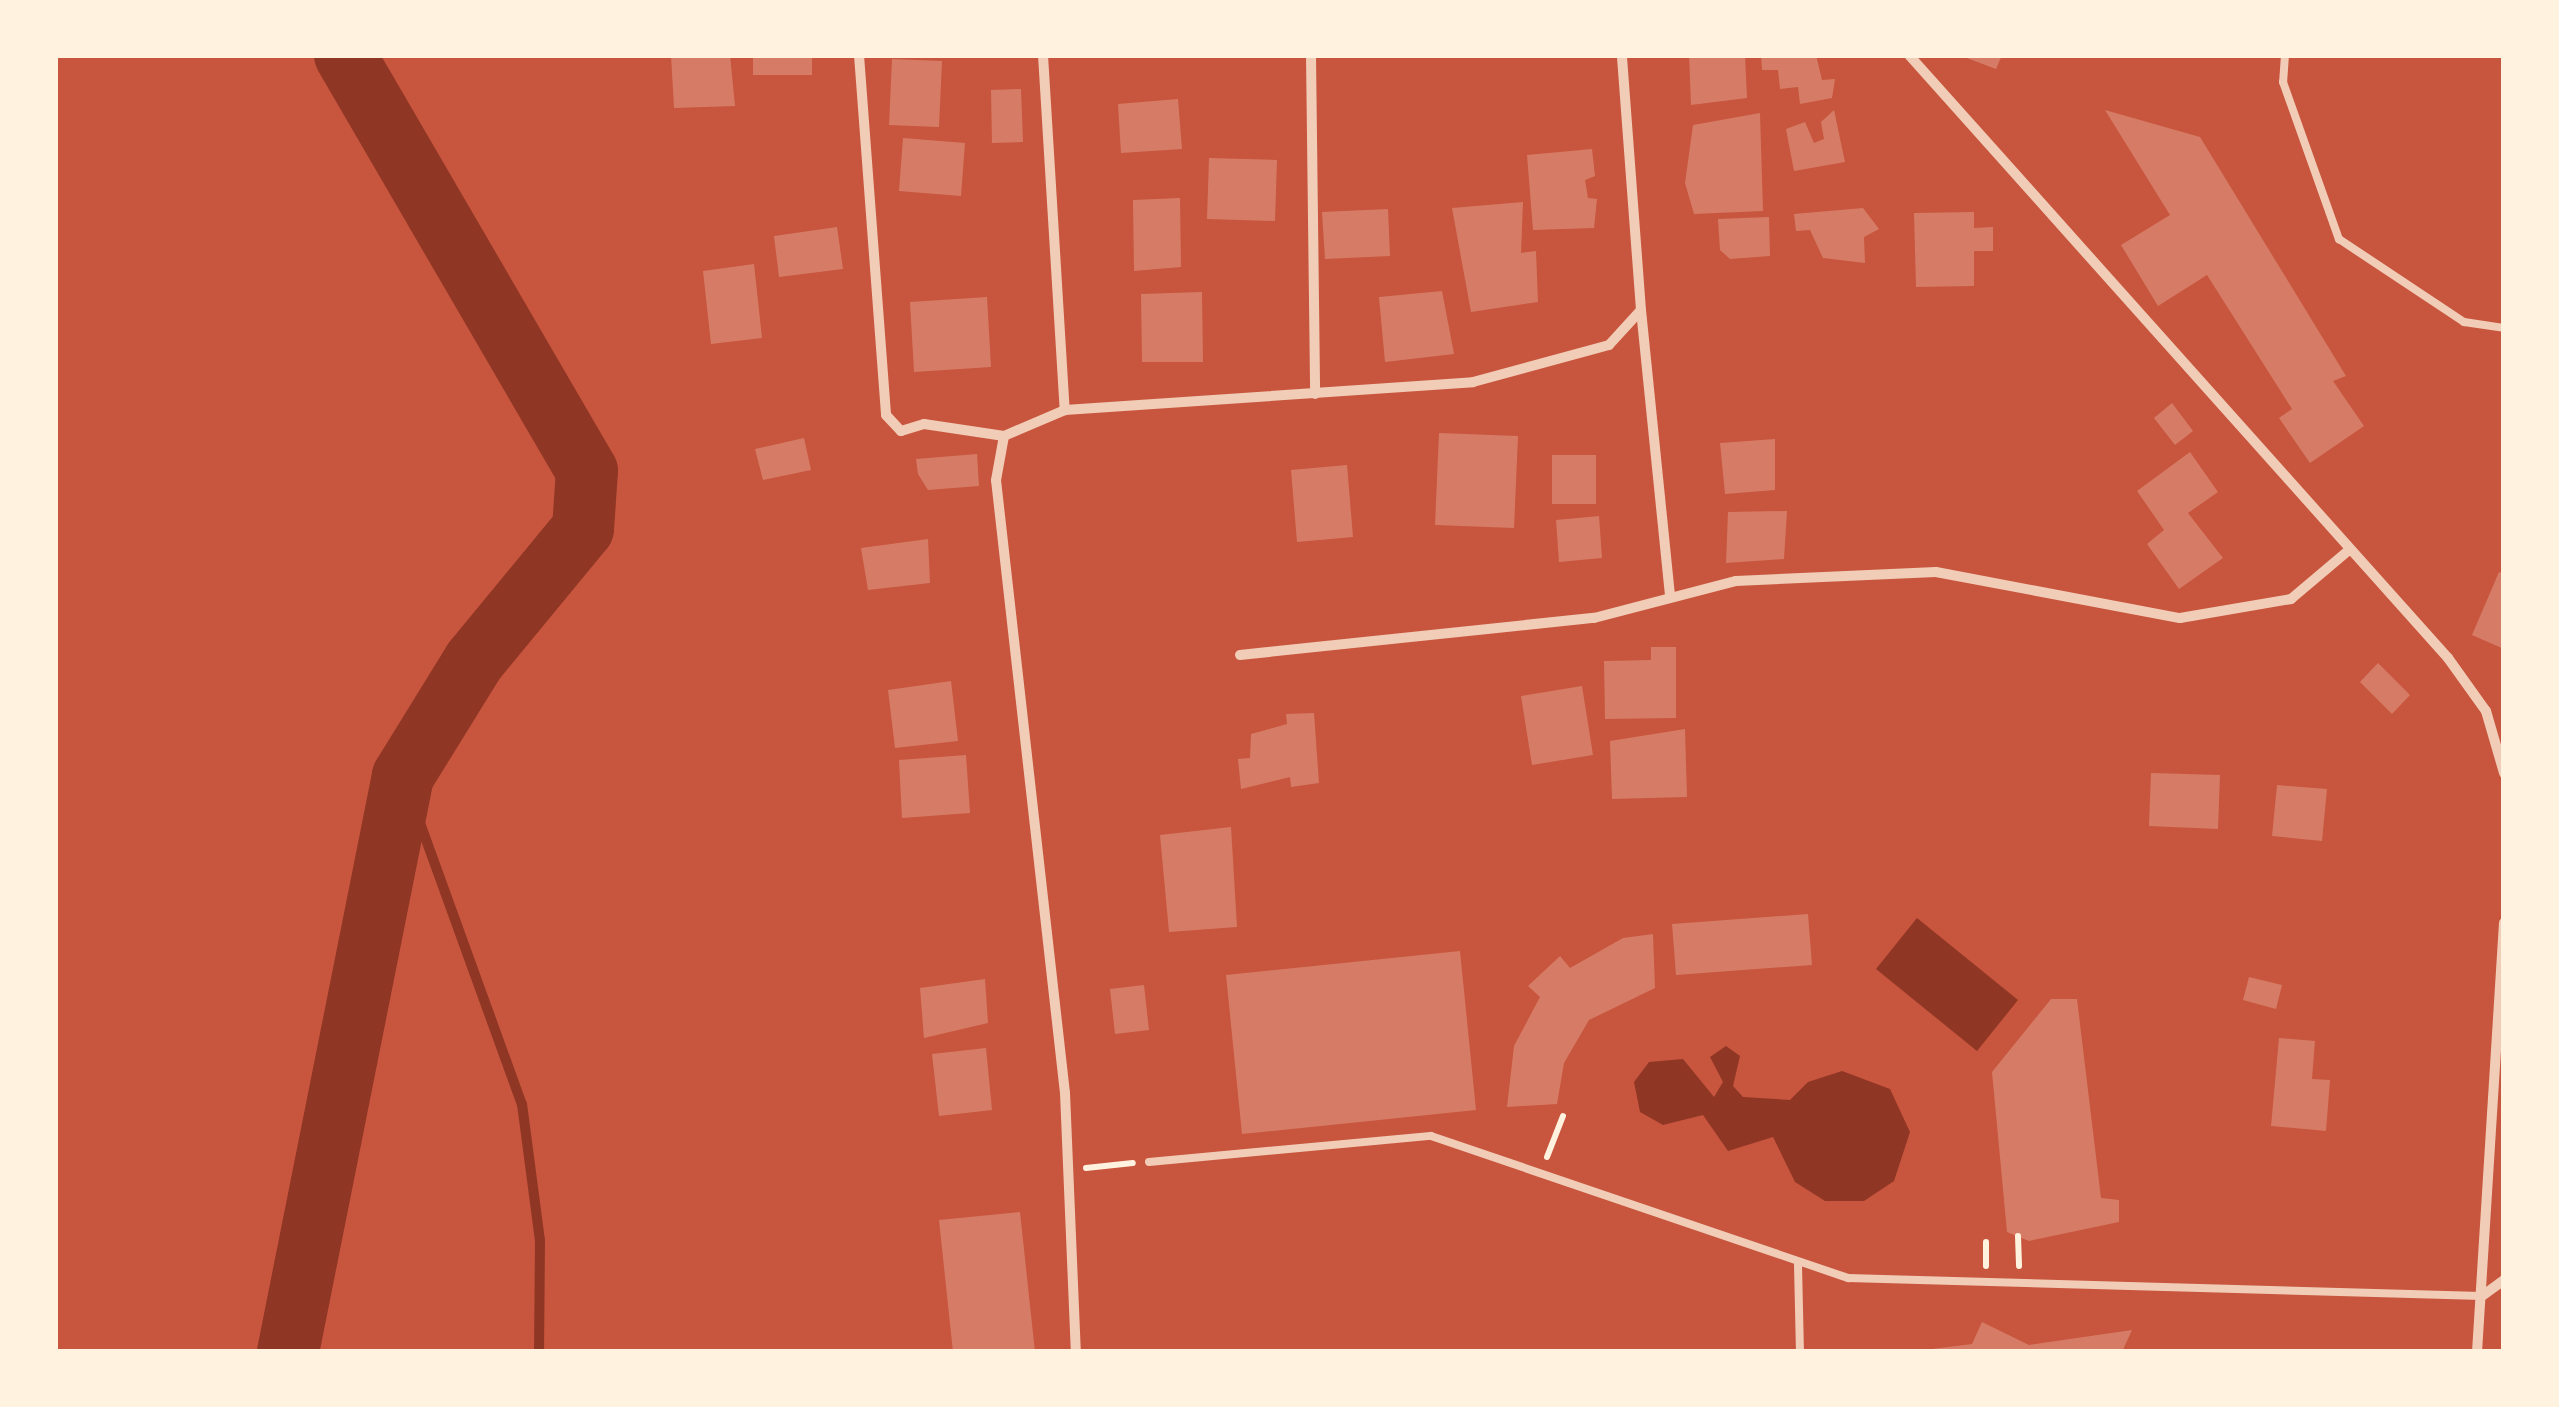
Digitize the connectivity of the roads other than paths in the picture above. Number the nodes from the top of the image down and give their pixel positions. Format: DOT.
graph roads {
  1 [pos="858,55"];
  2 [pos="1043,55"];
  3 [pos="1311,55"];
  4 [pos="1622,55"];
  5 [pos="1909,55"];
  6 [pos="2285,55"];
  7 [pos="1641,310"];
  8 [pos="2504,328"];
  9 [pos="1315,394"];
  10 [pos="1065,410"];
  11 [pos="1004,436"];
  12 [pos="2349,550"];
  13 [pos="1670,596"];
  14 [pos="1240,655"];
  15 [pos="2504,774"];
  16 [pos="2504,923"];
  17 [pos="1150,1162"];
  18 [pos="1798,1265"];
  19 [pos="2504,1280"];
  20 [pos="2482,1296"];
  21 [pos="1076,1352"];
  22 [pos="1800,1352"];
  23 [pos="2477,1352"];
  1 -- 11 [label="street"];
  2 -- 10 [label="street"];
  3 -- 9 [label="street"];
  4 -- 7 [label="street"];
  5 -- 12 [label="street"];
  6 -- 8 [label="lane"];
  7 -- 9 [label="street"];
  7 -- 13 [label="street"];
  9 -- 10 [label="street"];
  10 -- 11 [label="street"];
  11 -- 21 [label="street"];
  12 -- 13 [label="street"];
  12 -- 15 [label="street"];
  13 -- 14 [label="street"];
  16 -- 20 [label="street"];
  17 -- 18 [label="lane"];
  18 -- 20 [label="lane"];
  18 -- 22 [label="lane"];
  19 -- 20 [label="street"];
  20 -- 23 [label="street"];
}
